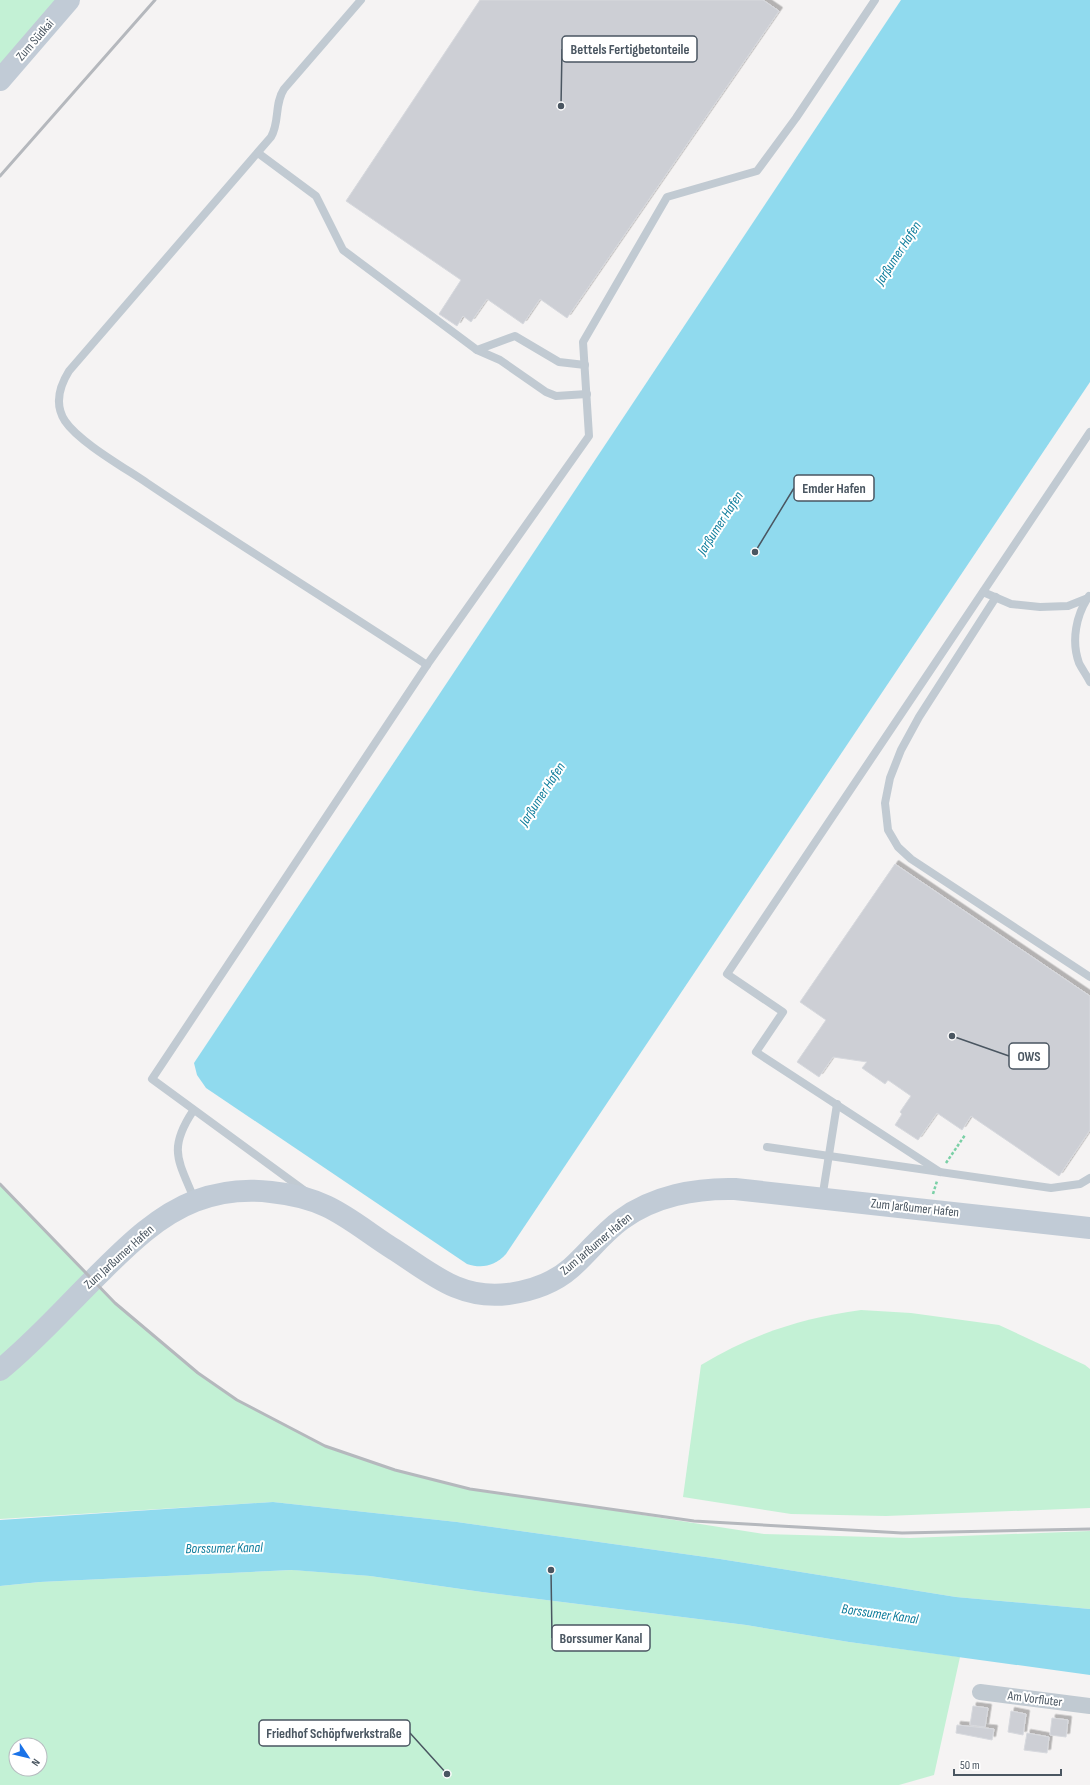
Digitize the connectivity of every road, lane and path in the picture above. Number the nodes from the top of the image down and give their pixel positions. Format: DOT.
graph roads {
  1 [pos="69,0"];
  2 [pos="361,0"];
  3 [pos="875,0"];
  4 [pos="0,80"];
  5 [pos="258,153"];
  6 [pos="477,350"];
  7 [pos="585,365"];
  8 [pos="586,394"];
  9 [pos="1090,432"];
  10 [pos="983,592"];
  11 [pos="996,597"];
  12 [pos="1089,597"];
  13 [pos="427,665"];
  14 [pos="1090,682"];
  15 [pos="1090,977"];
  16 [pos="837,1104"];
  17 [pos="194,1111"];
  18 [pos="767,1147"];
  19 [pos="829,1155"];
  20 [pos="940,1172"];
  21 [pos="1090,1178"];
  22 [pos="822,1199"];
  23 [pos="195,1201"];
  24 [pos="325,1206"];
  25 [pos="1090,1228"];
  26 [pos="0,1370"];
  27 [pos="980,1692"];
  28 [pos="1090,1706"];
  1 -- 4 [label="street, Zum Südkai"];
  2 -- 5 [label="lane"];
  3 -- 7 [label="lane"];
  5 -- 6 [label="lane"];
  5 -- 13 [label="lane"];
  6 -- 7 [label="lane"];
  6 -- 8 [label="lane"];
  7 -- 8 [label="lane"];
  8 -- 13 [label="lane"];
  9 -- 10 [label="lane"];
  10 -- 11 [label="lane"];
  10 -- 16 [label="lane"];
  11 -- 12 [label="lane"];
  11 -- 15 [label="lane"];
  12 -- 14 [label="lane"];
  13 -- 17 [label="lane"];
  16 -- 19 [label="lane"];
  16 -- 20 [label="lane"];
  17 -- 23 [label="lane"];
  17 -- 24 [label="lane"];
  18 -- 19 [label="lane"];
  19 -- 20 [label="lane"];
  19 -- 22 [label="lane"];
  20 -- 21 [label="lane"];
  22 -- 24 [label="street, Zum Jarßumer Hafen"];
  22 -- 25 [label="street, Zum Jarßumer Hafen"];
  23 -- 24 [label="street, Zum Jarßumer Hafen"];
  23 -- 26 [label="street, Zum Jarßumer Hafen"];
  27 -- 28 [label="street, Am Vorfluter"];
}
